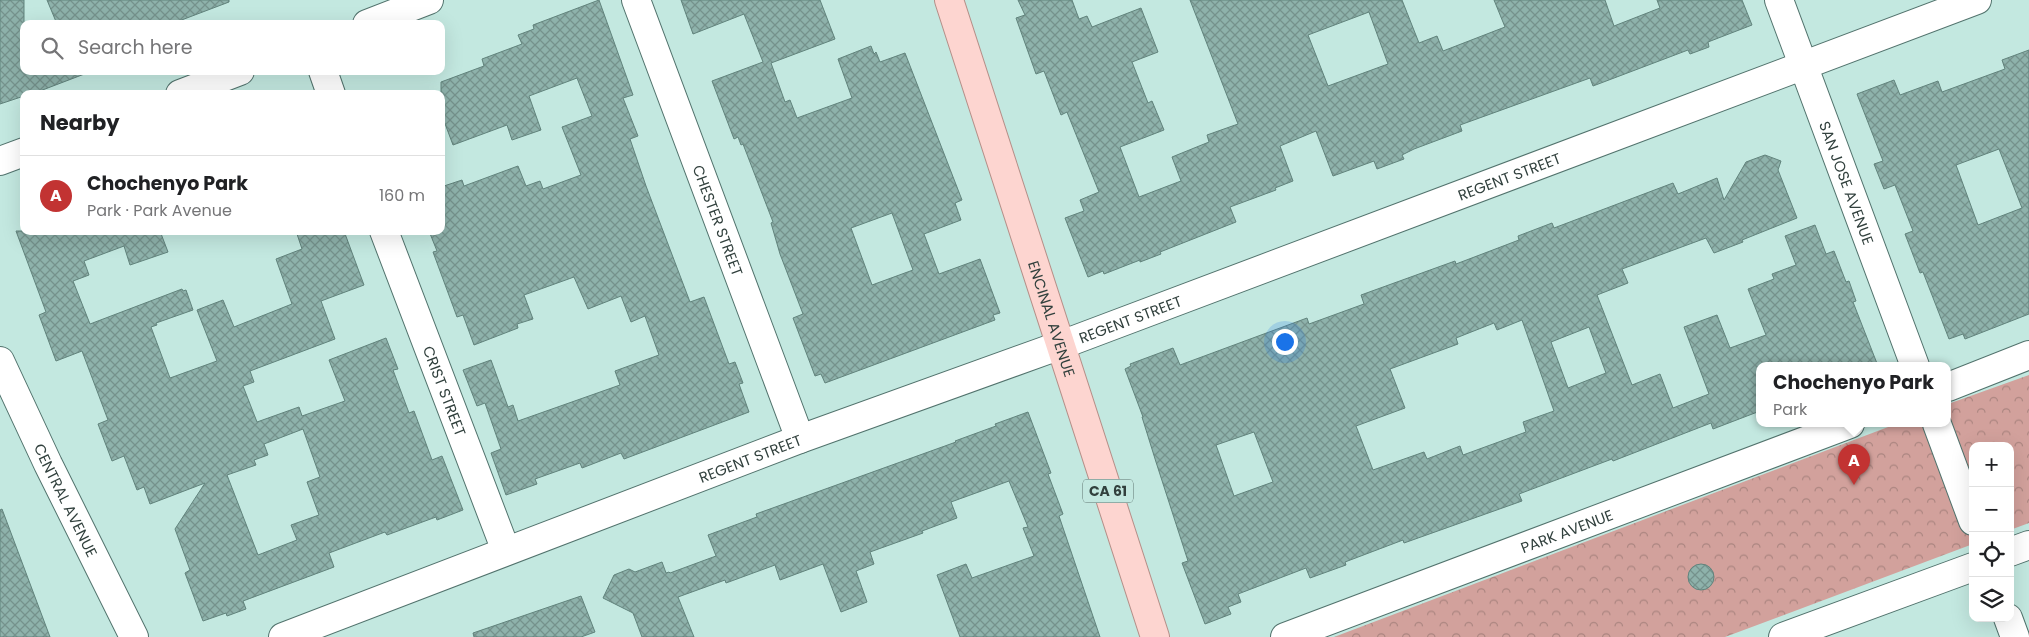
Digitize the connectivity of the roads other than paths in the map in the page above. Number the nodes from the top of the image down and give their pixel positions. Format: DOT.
graph roads {
  1 [pos="429,0"];
  2 [pos="636,0"];
  3 [pos="949,0"];
  4 [pos="1778,0"];
  5 [pos="1977,0"];
  6 [pos="377,20"];
  7 [pos="1804,66"];
  8 [pos="230,75"];
  9 [pos="324,75"];
  10 [pos="190,90"];
  11 [pos="330,90"];
  12 [pos="20,154"];
  13 [pos="0,161"];
  14 [pos="386,235"];
  15 [pos="1061,345"];
  16 [pos="2029,355"];
  17 [pos="0,361"];
  18 [pos="1914,362"];
  19 [pos="1951,386"];
  20 [pos="1842,427"];
  21 [pos="1938,427"];
  22 [pos="800,439"];
  23 [pos="1969,511"];
  24 [pos="2029,545"];
  25 [pos="506,551"];
  26 [pos="2014,551"];
  27 [pos="1969,568"];
  28 [pos="2009,622"];
  29 [pos="134,637"];
  30 [pos="283,637"];
  31 [pos="1155,637"];
  32 [pos="1285,637"];
  33 [pos="1783,637"];
  34 [pos="2015,637"];
  1 -- 6 [label="street"];
  2 -- 22 [label="street, CHESTER STREET"];
  3 -- 15 [label="main road, ENCINAL AVENUE / CA 61"];
  4 -- 7 [label="street, SAN JOSE AVENUE"];
  5 -- 7 [label="street, REGENT STREET"];
  7 -- 15 [label="street, REGENT STREET"];
  7 -- 18 [label="street, SAN JOSE AVENUE"];
  8 -- 10 [label="street"];
  9 -- 11 [label="street"];
  12 -- 13 [label="street"];
  14 -- 25 [label="street, CRIST STREET"];
  15 -- 22 [label="street, REGENT STREET"];
  15 -- 31 [label="main road, ENCINAL AVENUE / CA 61"];
  16 -- 19 [label="street"];
  17 -- 29 [label="street, CENTRAL AVENUE"];
  20 -- 32 [label="street, PARK AVENUE"];
  21 -- 23 [label="street"];
  22 -- 25 [label="street, REGENT STREET"];
  24 -- 26 [label="street"];
  25 -- 30 [label="street, REGENT STREET"];
  27 -- 33 [label="street"];
  28 -- 34 [label="street"];
}
